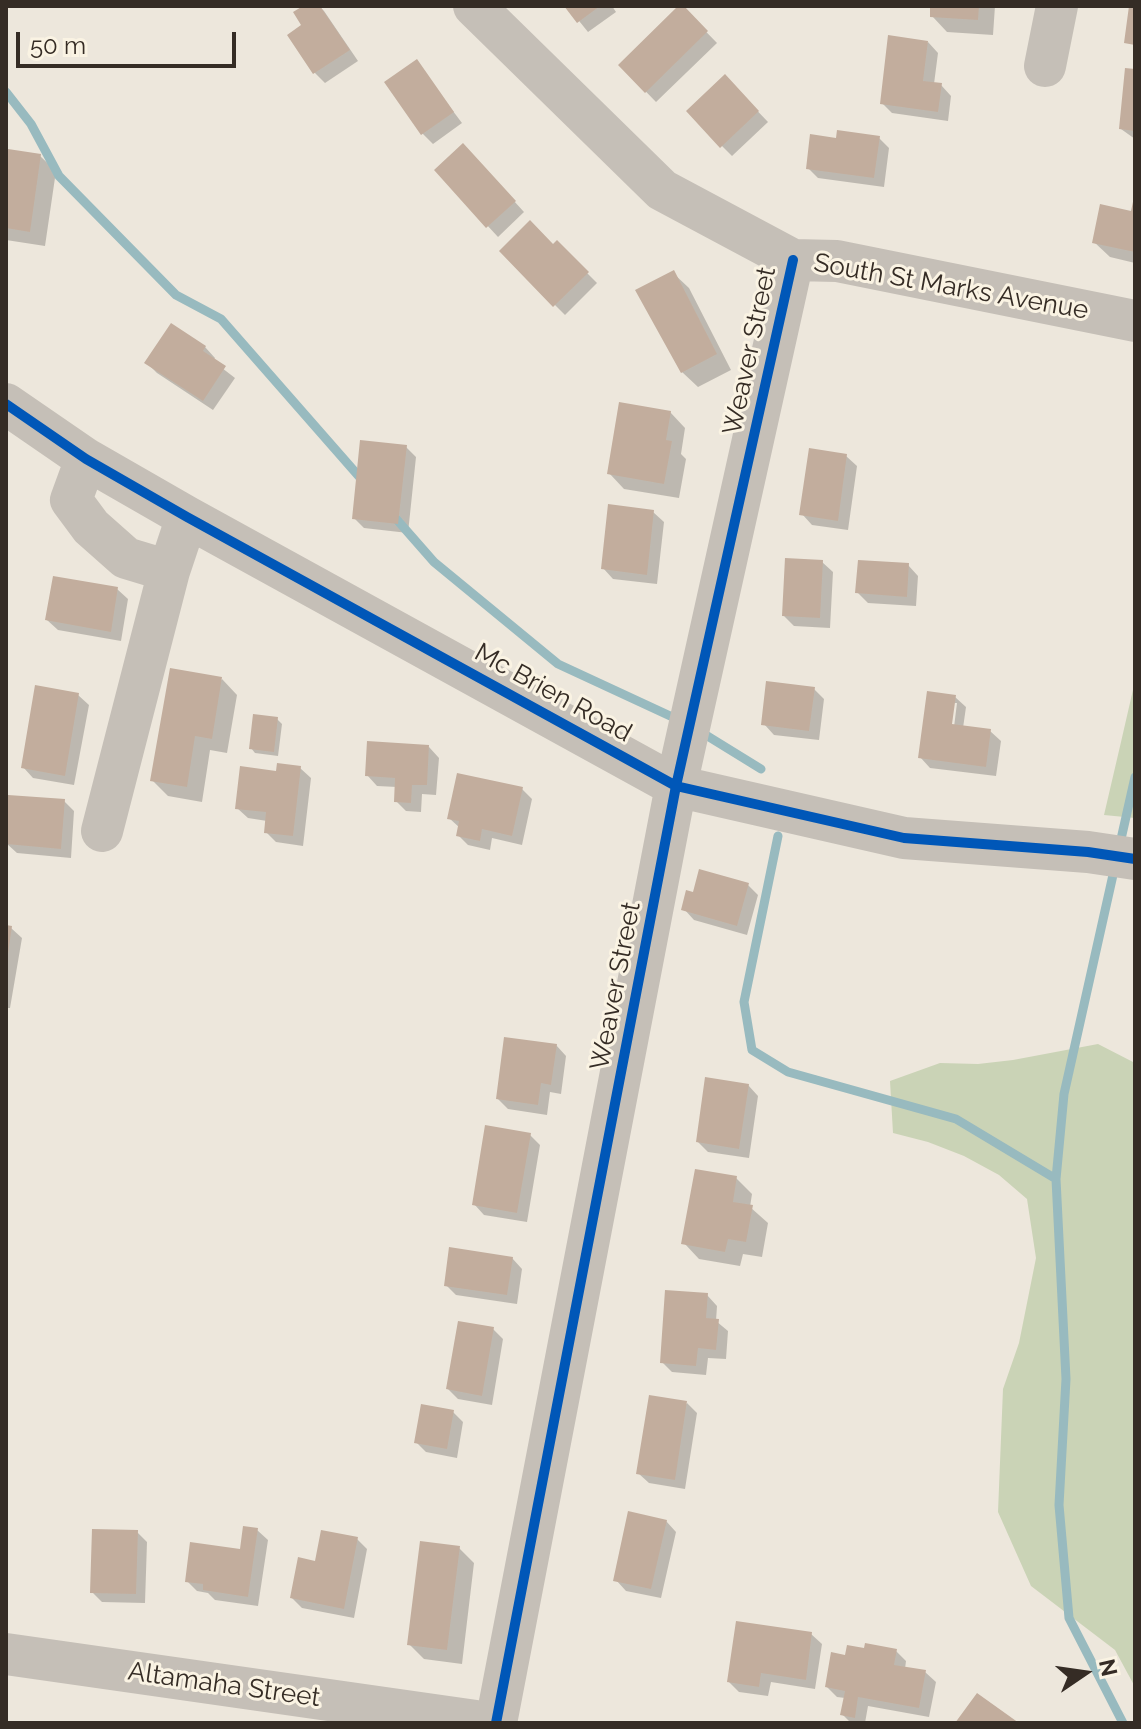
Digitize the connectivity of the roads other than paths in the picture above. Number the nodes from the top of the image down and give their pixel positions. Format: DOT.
graph roads {
  1 [pos="474,6"];
  2 [pos="1057,6"];
  3 [pos="1045,66"];
  4 [pos="793,260"];
  5 [pos="1135,321"];
  6 [pos="6,404"];
  7 [pos="86,459"];
  8 [pos="187,517"];
  9 [pos="169,571"];
  10 [pos="676,786"];
  11 [pos="102,831"];
  12 [pos="1135,859"];
  13 [pos="6,1654"];
  14 [pos="493,1723"];
  1 -- 4 [label="street, South St Marks Avenue"];
  2 -- 3 [label="street"];
  4 -- 5 [label="street, South St Marks Avenue"];
  4 -- 10 [label="street, Weaver Street"];
  6 -- 7 [label="street, Mc Brien Road"];
  7 -- 8 [label="street, Mc Brien Road"];
  7 -- 9 [label="street"];
  8 -- 9 [label="street"];
  8 -- 10 [label="street, Mc Brien Road"];
  9 -- 11 [label="street"];
  10 -- 12 [label="street, Mc Brien Road"];
  10 -- 14 [label="street, Weaver Street"];
  13 -- 14 [label="street, Altamaha Street"];
}
